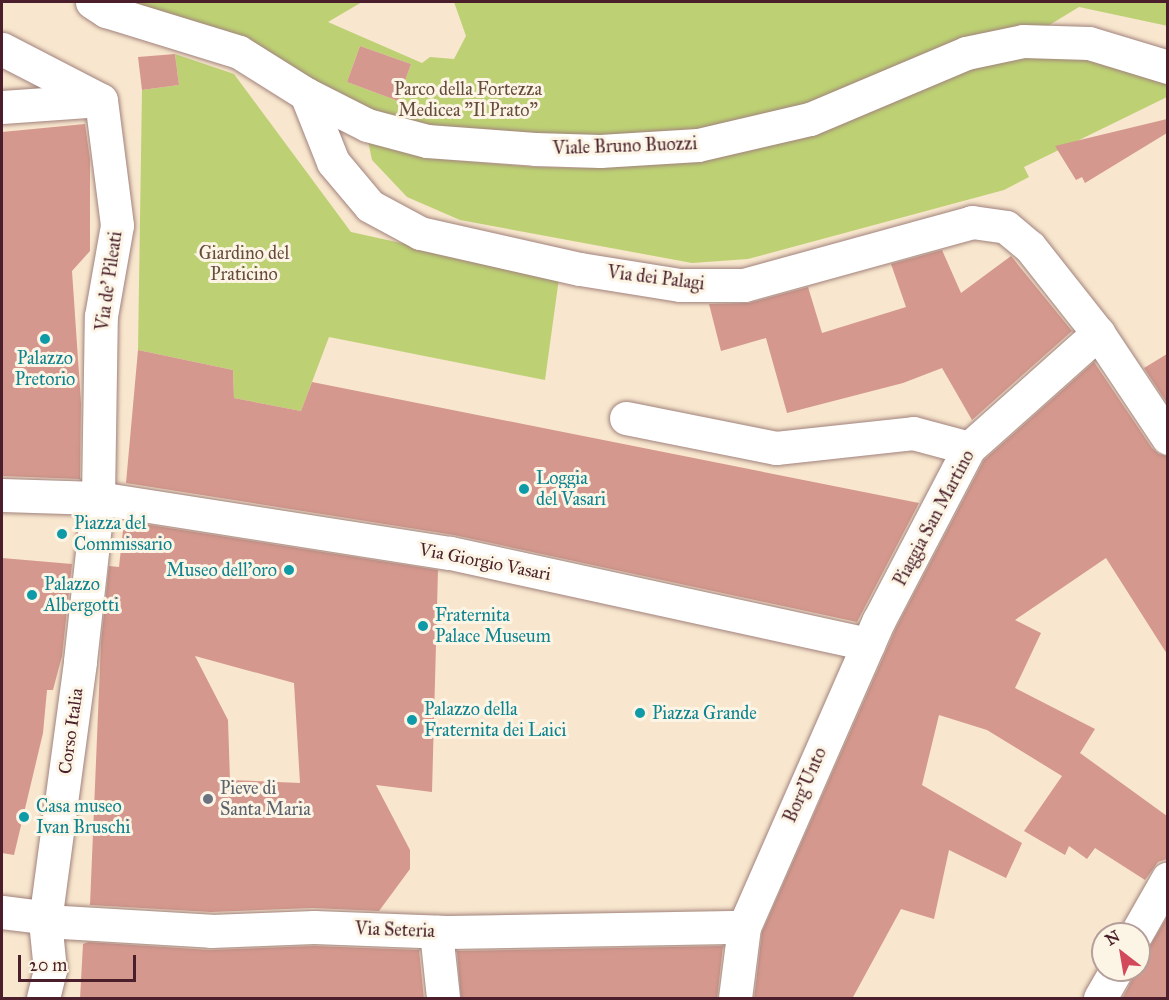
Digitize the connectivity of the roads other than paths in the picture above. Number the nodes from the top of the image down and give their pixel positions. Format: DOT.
graph roads {
  1 [pos="92,2"];
  2 [pos="2,49"];
  3 [pos="1167,67"];
  4 [pos="306,94"];
  5 [pos="101,100"];
  6 [pos="2,107"];
  7 [pos="1098,333"];
  8 [pos="626,418"];
  9 [pos="1167,438"];
  10 [pos="969,448"];
  11 [pos="2,495"];
  12 [pos="98,498"];
  13 [pos="868,644"];
  14 [pos="1167,878"];
  15 [pos="2,912"];
  16 [pos="45,921"];
  17 [pos="1143,922"];
  18 [pos="744,927"];
  19 [pos="436,932"];
  20 [pos="1109,982"];
  21 [pos="43,999"];
  22 [pos="443,999"];
  23 [pos="735,999"];
  24 [pos="1100,999"];
  1 -- 4 [label="street, Viale Bruno Buozzi"];
  2 -- 5 [label="street"];
  3 -- 4 [label="street, Viale Bruno Buozzi"];
  4 -- 7 [label="street, Via dei Palagi"];
  5 -- 6 [label="street"];
  5 -- 12 [label="street, Via de' Pileati"];
  7 -- 9 [label="street, Via dei Palagi"];
  7 -- 10 [label="street, Piaggia San Martino"];
  8 -- 10 [label="street"];
  10 -- 13 [label="street, Piaggia San Martino"];
  11 -- 12 [label="street, Via Giorgio Vasari"];
  12 -- 13 [label="street, Via Giorgio Vasari"];
  12 -- 16 [label="street, Corso Italia"];
  13 -- 18 [label="street, Borg'Unto"];
  14 -- 17 [label="street"];
  15 -- 16 [label="street, Via Seteria"];
  16 -- 19 [label="street, Via Seteria"];
  16 -- 21 [label="street, Corso Italia"];
  18 -- 19 [label="street, Via Seteria"];
  18 -- 23 [label="street, Borg'Unto"];
  19 -- 22 [label="street"];
  20 -- 24 [label="street"];
}
